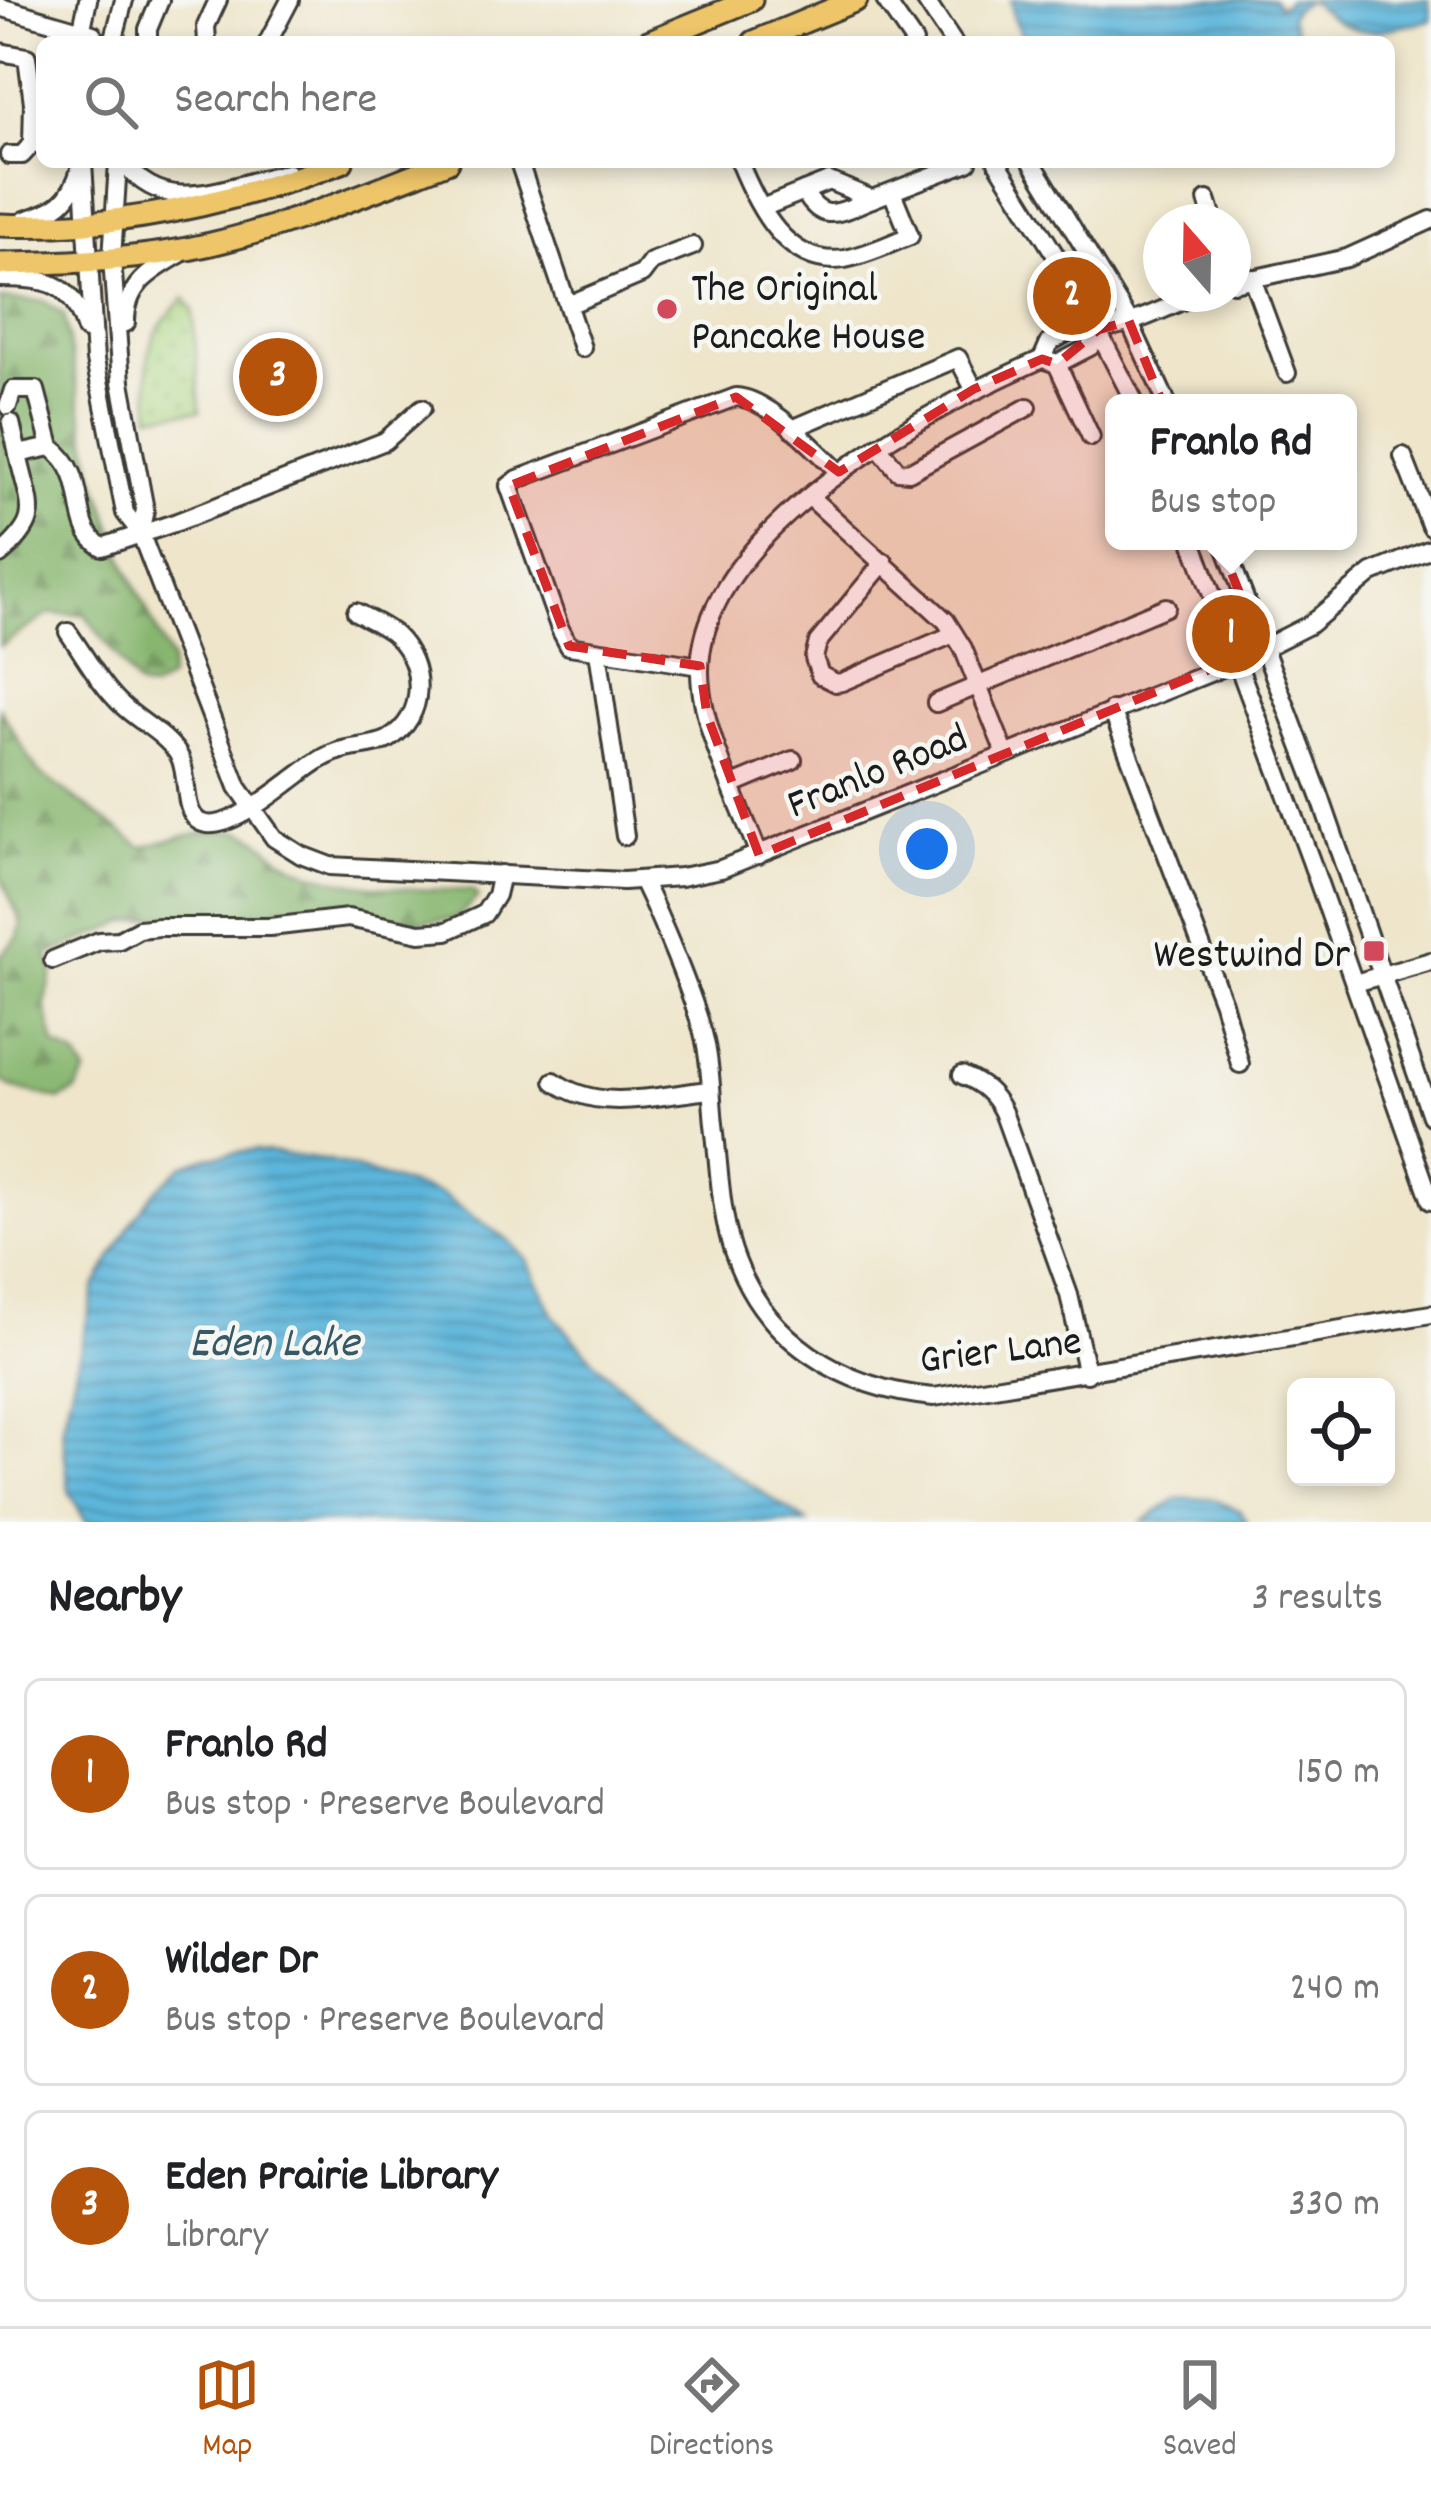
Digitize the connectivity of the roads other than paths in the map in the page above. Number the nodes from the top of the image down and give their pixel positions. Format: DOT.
graph roads {
  1 [pos="88,0"];
  2 [pos="124,0"];
  3 [pos="218,0"];
  4 [pos="290,0"];
  5 [pos="751,0"];
  6 [pos="856,0"];
  7 [pos="885,0"];
  8 [pos="925,0"];
  9 [pos="158,4"];
  10 [pos="0,7"];
  11 [pos="80,36"];
  12 [pos="115,36"];
  13 [pos="146,36"];
  14 [pos="207,36"];
  15 [pos="271,36"];
  16 [pos="662,36"];
  17 [pos="769,36"];
  18 [pos="910,36"];
  19 [pos="948,36"];
  20 [pos="0,52"];
  21 [pos="9,155"];
  22 [pos="80,168"];
  23 [pos="83,168"];
  24 [pos="120,168"];
  25 [pos="126,168"];
  26 [pos="313,168"];
  27 [pos="325,168"];
  28 [pos="431,168"];
  29 [pos="521,168"];
  30 [pos="742,168"];
  31 [pos="953,168"];
  32 [pos="1001,168"];
  33 [pos="1036,168"];
  34 [pos="804,190"];
  35 [pos="892,192"];
  36 [pos="872,199"];
  37 [pos="1207,200"];
  38 [pos="1208,204"];
  39 [pos="761,208"];
  40 [pos="117,220"];
  41 [pos="1431,220"];
  42 [pos="89,223"];
  43 [pos="4,225"];
  44 [pos="693,245"];
  45 [pos="192,247"];
  46 [pos="112,259"];
  47 [pos="87,260"];
  48 [pos="0,264"];
  49 [pos="1251,277"];
  50 [pos="0,278"];
  51 [pos="568,304"];
  52 [pos="1251,305"];
  53 [pos="1152,312"];
  54 [pos="1129,321"];
  55 [pos="1098,330"];
  56 [pos="582,348"];
  57 [pos="95,360"];
  58 [pos="1049,362"];
  59 [pos="1287,373"];
  60 [pos="121,382"];
  61 [pos="974,389"];
  62 [pos="1130,394"];
  63 [pos="1163,394"];
  64 [pos="1028,406"];
  65 [pos="422,408"];
  66 [pos="793,429"];
  67 [pos="1091,436"];
  68 [pos="878,446"];
  69 [pos="51,447"];
  70 [pos="18,454"];
  71 [pos="1403,455"];
  72 [pos="839,472"];
  73 [pos="810,497"];
  74 [pos="1431,527"];
  75 [pos="140,532"];
  76 [pos="1431,549"];
  77 [pos="1195,550"];
  78 [pos="1226,550"];
  79 [pos="0,555"];
  80 [pos="884,562"];
  81 [pos="1166,607"];
  82 [pos="356,612"];
  83 [pos="68,632"];
  84 [pos="954,634"];
  85 [pos="1262,648"];
  86 [pos="598,651"];
  87 [pos="1234,662"];
  88 [pos="700,666"];
  89 [pos="978,686"];
  90 [pos="936,703"];
  91 [pos="1112,710"];
  92 [pos="1005,753"];
  93 [pos="793,760"];
  94 [pos="733,785"];
  95 [pos="251,809"];
  96 [pos="625,836"];
  97 [pos="759,855"];
  98 [pos="501,874"];
  99 [pos="642,880"];
  100 [pos="53,960"];
  101 [pos="1431,962"];
  102 [pos="1382,974"];
  103 [pos="1355,983"];
  104 [pos="1240,1064"];
  105 [pos="962,1076"];
  106 [pos="554,1081"];
  107 [pos="710,1090"];
  108 [pos="1430,1112"];
  109 [pos="1403,1120"];
  110 [pos="1431,1201"];
  111 [pos="1431,1314"];
  112 [pos="1087,1374"];
  1 -- 11 [label="street"];
  2 -- 12 [label="street"];
  3 -- 14 [label="street"];
  4 -- 15 [label="street"];
  5 -- 16 [label="main road"];
  6 -- 17 [label="main road"];
  7 -- 18 [label="street"];
  8 -- 19 [label="street"];
  9 -- 13 [label="street"];
  10 -- 11 [label="street"];
  20 -- 21 [label="street"];
  22 -- 43 [label="street"];
  23 -- 42 [label="street, Franlo Road"];
  24 -- 40 [label="street, Franlo Road"];
  25 -- 26 [label="street"];
  27 -- 40 [label="main road"];
  28 -- 45 [label="main road"];
  29 -- 51 [label="street"];
  30 -- 39 [label="street"];
  31 -- 35 [label="street"];
  32 -- 55 [label="street"];
  33 -- 54 [label="street"];
  34 -- 36 [label="street"];
  34 -- 36 [label="street"];
  34 -- 39 [label="street"];
  35 -- 36 [label="street"];
  35 -- 39 [label="street"];
  37 -- 38 [label="street"];
  40 -- 42 [label="main road"];
  40 -- 46 [label="street, Franlo Road"];
  41 -- 49 [label="street"];
  42 -- 43 [label="main road"];
  42 -- 47 [label="street, Franlo Road"];
  44 -- 51 [label="street"];
  45 -- 46 [label="main road"];
  45 -- 60 [label="street"];
  46 -- 47 [label="main road"];
  46 -- 60 [label="street, Franlo Road"];
  47 -- 48 [label="main road"];
  47 -- 57 [label="street, Franlo Road"];
  50 -- 57 [label="street"];
  51 -- 56 [label="street"];
  52 -- 59 [label="street"];
  53 -- 54 [label="street"];
  54 -- 55 [label="street"];
  54 -- 63 [label="street"];
  55 -- 58 [label="street"];
  55 -- 62 [label="street"];
  57 -- 75 [label="street, Franlo Road"];
  58 -- 61 [label="street"];
  58 -- 67 [label="street"];
  60 -- 75 [label="street, Franlo Road"];
  61 -- 66 [label="street"];
  61 -- 68 [label="street"];
  64 -- 68 [label="street"];
  65 -- 75 [label="street"];
  66 -- 72 [label="street"];
  66 -- 86 [label="street"];
  68 -- 72 [label="street"];
  69 -- 70 [label="street"];
  69 -- 70 [label="street"];
  69 -- 75 [label="street"];
  70 -- 79 [label="street"];
  71 -- 74 [label="street"];
  72 -- 73 [label="street"];
  73 -- 80 [label="street"];
  73 -- 88 [label="street"];
  75 -- 95 [label="street, Franlo Road"];
  76 -- 85 [label="street, Franlo Road"];
  77 -- 87 [label="street"];
  78 -- 85 [label="street"];
  80 -- 84 [label="street"];
  80 -- 84 [label="street"];
  81 -- 89 [label="street"];
  82 -- 95 [label="street"];
  83 -- 95 [label="street"];
  84 -- 89 [label="street"];
  85 -- 87 [label="street, Franlo Road"];
  85 -- 102 [label="street"];
  86 -- 88 [label="street"];
  86 -- 96 [label="street"];
  87 -- 91 [label="street, Franlo Road"];
  87 -- 103 [label="street"];
  88 -- 94 [label="street"];
  89 -- 90 [label="street"];
  89 -- 92 [label="street"];
  91 -- 92 [label="street, Franlo Road"];
  91 -- 104 [label="street"];
  92 -- 97 [label="street, Franlo Road"];
  93 -- 94 [label="street"];
  94 -- 97 [label="street"];
  95 -- 98 [label="street, Franlo Road"];
  97 -- 99 [label="street, Franlo Road"];
  98 -- 99 [label="street, Franlo Road"];
  98 -- 100 [label="street"];
  99 -- 107 [label="street, Grier Lane"];
  101 -- 102 [label="street"];
  102 -- 103 [label="street"];
  102 -- 108 [label="street"];
  103 -- 109 [label="street"];
  105 -- 112 [label="street"];
  106 -- 107 [label="street"];
  107 -- 112 [label="street, Grier Lane"];
  108 -- 109 [label="street"];
  109 -- 110 [label="street"];
  111 -- 112 [label="street, Grier Lane"];
}
